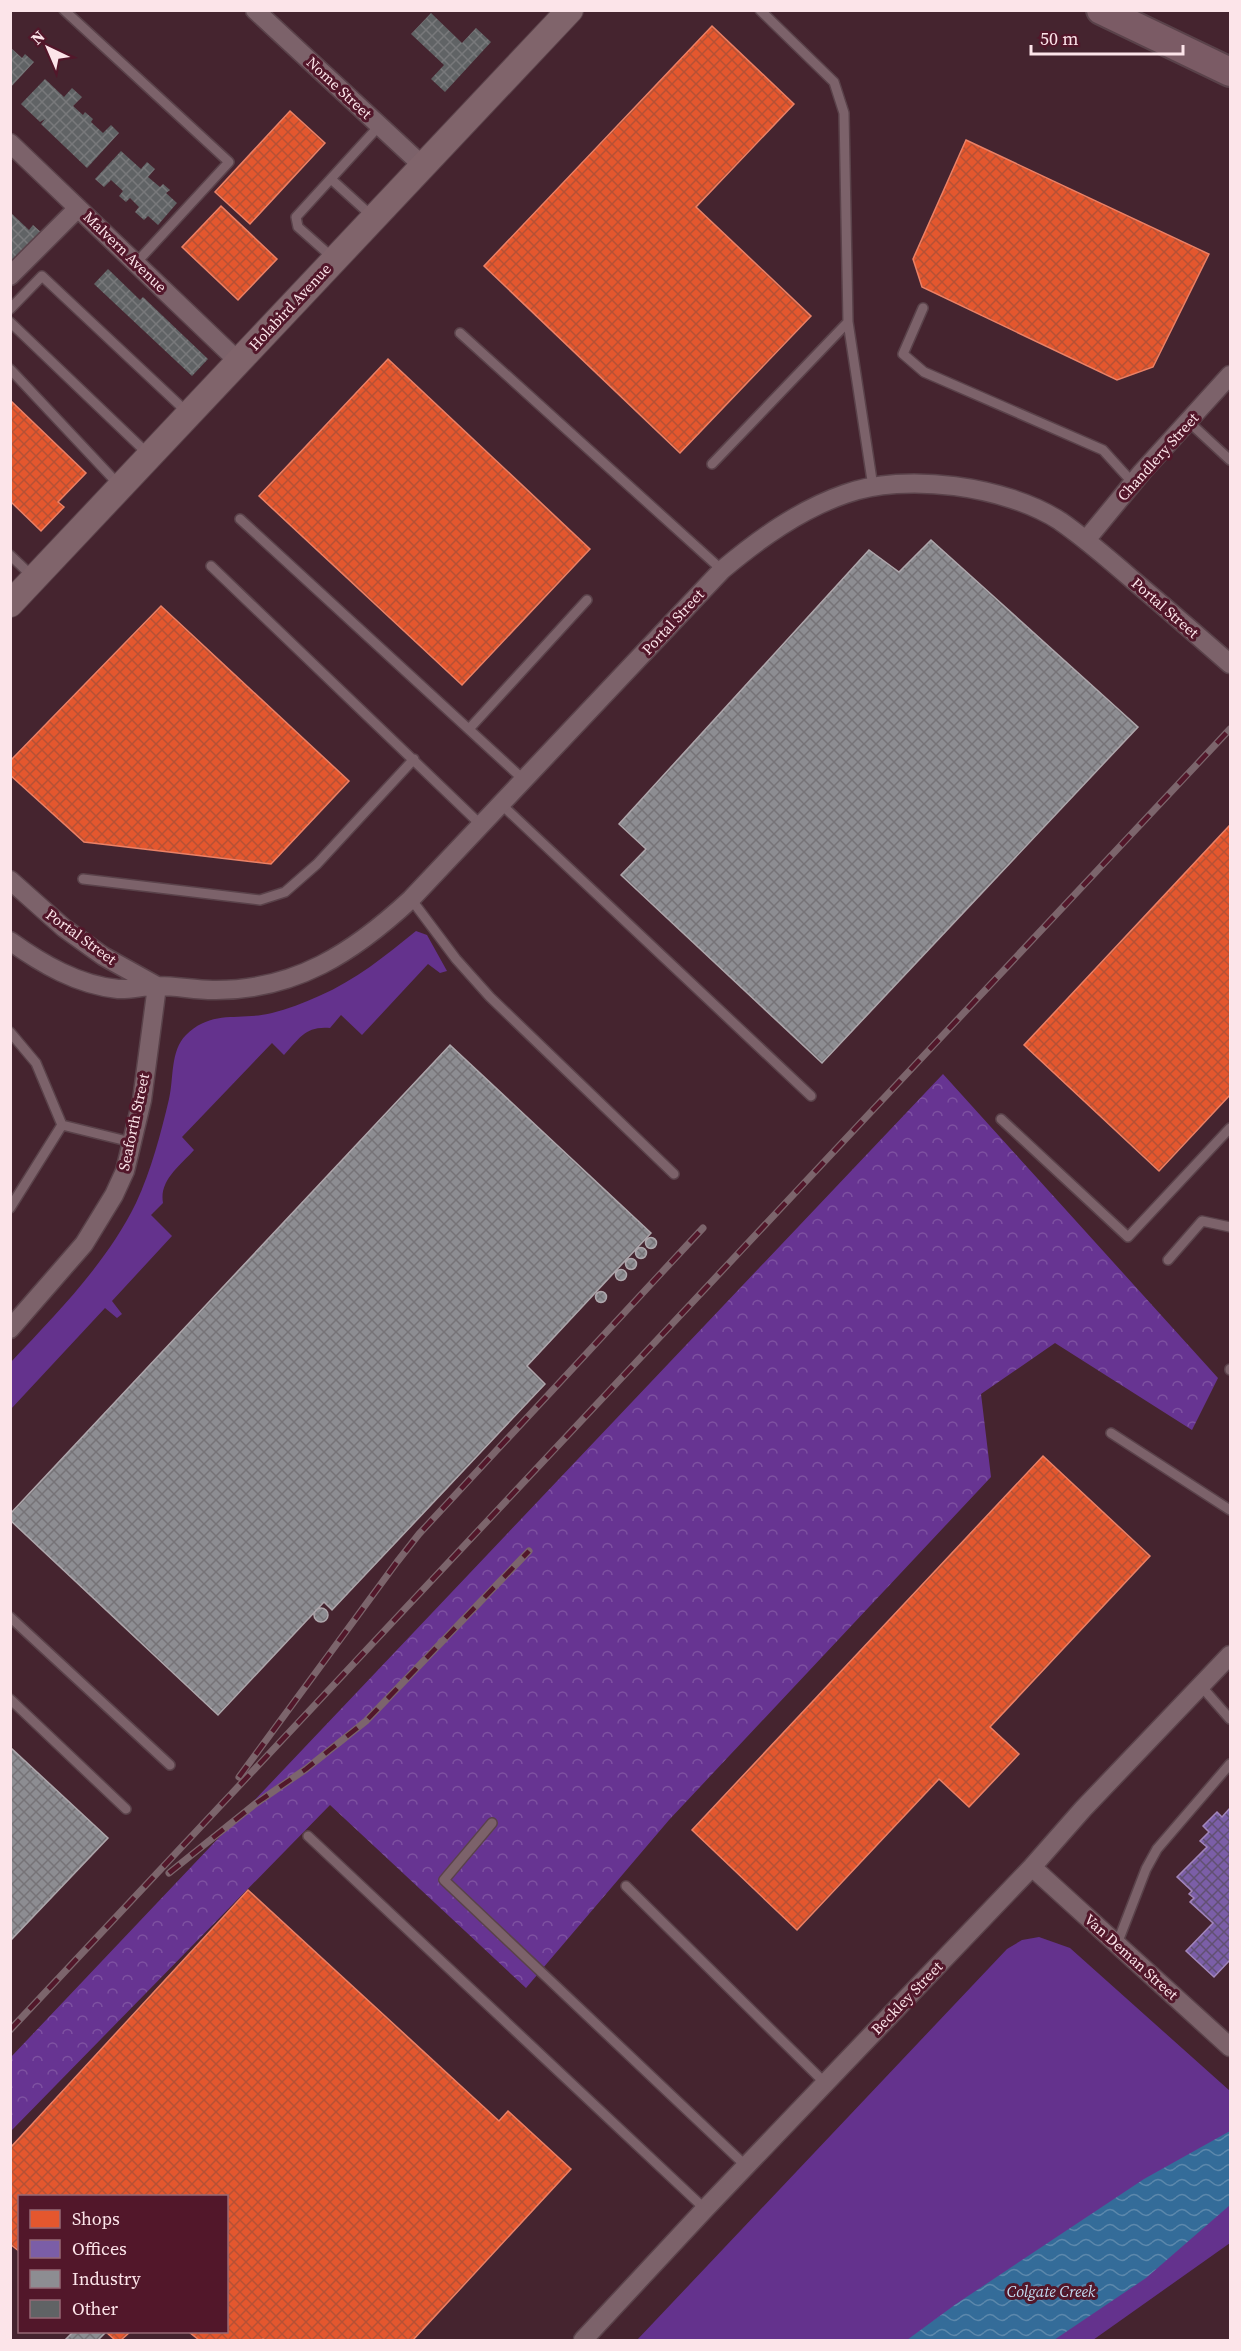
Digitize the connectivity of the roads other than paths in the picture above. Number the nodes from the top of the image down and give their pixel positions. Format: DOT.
graph roads {
  1 [pos="63,10"];
  2 [pos="255,10"];
  3 [pos="570,10"];
  4 [pos="760,10"];
  5 [pos="1101,10"];
  6 [pos="1230,72"];
  7 [pos="379,126"];
  8 [pos="10,143"];
  9 [pos="423,166"];
  10 [pos="331,179"];
  11 [pos="78,208"];
  12 [pos="374,218"];
  13 [pos="335,260"];
  14 [pos="136,263"];
  15 [pos="10,276"];
  16 [pos="10,309"];
  17 [pos="922,309"];
  18 [pos="10,322"];
  19 [pos="848,322"];
  20 [pos="460,333"];
  21 [pos="239,362"];
  22 [pos="10,369"];
  23 [pos="1230,375"];
  24 [pos="190,414"];
  25 [pos="1189,422"];
  26 [pos="150,456"];
  27 [pos="1230,460"];
  28 [pos="712,464"];
  29 [pos="1134,483"];
  30 [pos="121,486"];
  31 [pos="873,487"];
  32 [pos="240,519"];
  33 [pos="1086,540"];
  34 [pos="10,555"];
  35 [pos="211,566"];
  36 [pos="722,570"];
  37 [pos="35,578"];
  38 [pos="587,600"];
  39 [pos="10,604"];
  40 [pos="1230,664"];
  41 [pos="469,729"];
  42 [pos="414,759"];
  43 [pos="524,780"];
  44 [pos="501,804"];
  45 [pos="481,825"];
  46 [pos="83,879"];
  47 [pos="10,880"];
  48 [pos="411,899"];
  49 [pos="10,941"];
  50 [pos="157,986"];
  51 [pos="10,1032"];
  52 [pos="811,1096"];
  53 [pos="1001,1119"];
  54 [pos="62,1125"];
  55 [pos="1230,1128"];
  56 [pos="132,1142"];
  57 [pos="674,1174"];
  58 [pos="10,1208"];
  59 [pos="1230,1227"];
  60 [pos="1168,1260"];
  61 [pos="10,1329"];
  62 [pos="1111,1432"];
  63 [pos="1230,1510"];
  64 [pos="10,1617"];
  65 [pos="1230,1655"];
  66 [pos="1201,1686"];
  67 [pos="10,1700"];
  68 [pos="1230,1719"];
  69 [pos="1230,1764"];
  70 [pos="170,1765"];
  71 [pos="126,1809"];
  72 [pos="492,1823"];
  73 [pos="308,1836"];
  74 [pos="1032,1867"];
  75 [pos="626,1886"];
  76 [pos="1117,1945"];
  77 [pos="1230,2047"];
  78 [pos="825,2083"];
  79 [pos="746,2166"];
  80 [pos="705,2209"];
  81 [pos="583,2340"];
  1 -- 14 [label="lane"];
  2 -- 7 [label="street, Nome Street"];
  3 -- 9 [label="main road, Holabird Avenue"];
  4 -- 19 [label="lane"];
  5 -- 6 [label="main road"];
  7 -- 9 [label="street, Nome Street"];
  7 -- 10 [label="lane"];
  8 -- 11 [label="street, Malvern Avenue"];
  9 -- 12 [label="main road, Holabird Avenue"];
  10 -- 12 [label="lane"];
  10 -- 13 [label="lane"];
  11 -- 14 [label="street, Malvern Avenue"];
  11 -- 15 [label="street"];
  12 -- 13 [label="main road, Holabird Avenue"];
  13 -- 21 [label="main road, Holabird Avenue"];
  14 -- 21 [label="street, Malvern Avenue"];
  16 -- 24 [label="lane"];
  17 -- 29 [label="lane"];
  18 -- 26 [label="lane"];
  19 -- 28 [label="lane"];
  19 -- 31 [label="lane"];
  20 -- 36 [label="lane"];
  21 -- 24 [label="main road, Holabird Avenue"];
  22 -- 30 [label="lane"];
  23 -- 25 [label="street, Chandlery Street"];
  24 -- 26 [label="main road, Holabird Avenue"];
  25 -- 27 [label="lane"];
  25 -- 29 [label="street, Chandlery Street"];
  26 -- 30 [label="main road, Holabird Avenue"];
  29 -- 33 [label="street, Chandlery Street"];
  30 -- 37 [label="main road, Holabird Avenue"];
  31 -- 33 [label="street, Portal Street"];
  31 -- 36 [label="street, Portal Street"];
  32 -- 41 [label="lane"];
  33 -- 40 [label="street, Portal Street"];
  34 -- 37 [label="lane"];
  35 -- 42 [label="lane"];
  36 -- 43 [label="street, Portal Street"];
  37 -- 39 [label="main road, Holabird Avenue"];
  38 -- 41 [label="lane"];
  41 -- 43 [label="lane"];
  42 -- 45 [label="lane"];
  42 -- 46 [label="lane"];
  43 -- 44 [label="street, Portal Street"];
  44 -- 45 [label="street, Portal Street"];
  44 -- 52 [label="lane"];
  45 -- 48 [label="street, Portal Street"];
  47 -- 50 [label="street, Portal Street"];
  48 -- 50 [label="street, Portal Street"];
  48 -- 57 [label="lane"];
  49 -- 50 [label="street, Portal Street"];
  50 -- 56 [label="street, Seaforth Street"];
  51 -- 54 [label="lane"];
  53 -- 55 [label="lane"];
  54 -- 56 [label="lane"];
  54 -- 58 [label="lane"];
  56 -- 61 [label="street, Seaforth Street"];
  59 -- 60 [label="lane"];
  62 -- 63 [label="lane"];
  64 -- 70 [label="lane"];
  65 -- 66 [label="street, Beckley Street"];
  66 -- 68 [label="lane"];
  66 -- 74 [label="street, Beckley Street"];
  67 -- 71 [label="lane"];
  69 -- 76 [label="lane"];
  72 -- 79 [label="lane"];
  73 -- 80 [label="lane"];
  74 -- 76 [label="street, Van Deman Street"];
  74 -- 78 [label="street, Beckley Street"];
  75 -- 78 [label="lane"];
  76 -- 77 [label="street, Van Deman Street"];
  78 -- 79 [label="street, Beckley Street"];
  79 -- 80 [label="street, Beckley Street"];
  80 -- 81 [label="street, Beckley Street"];
}
